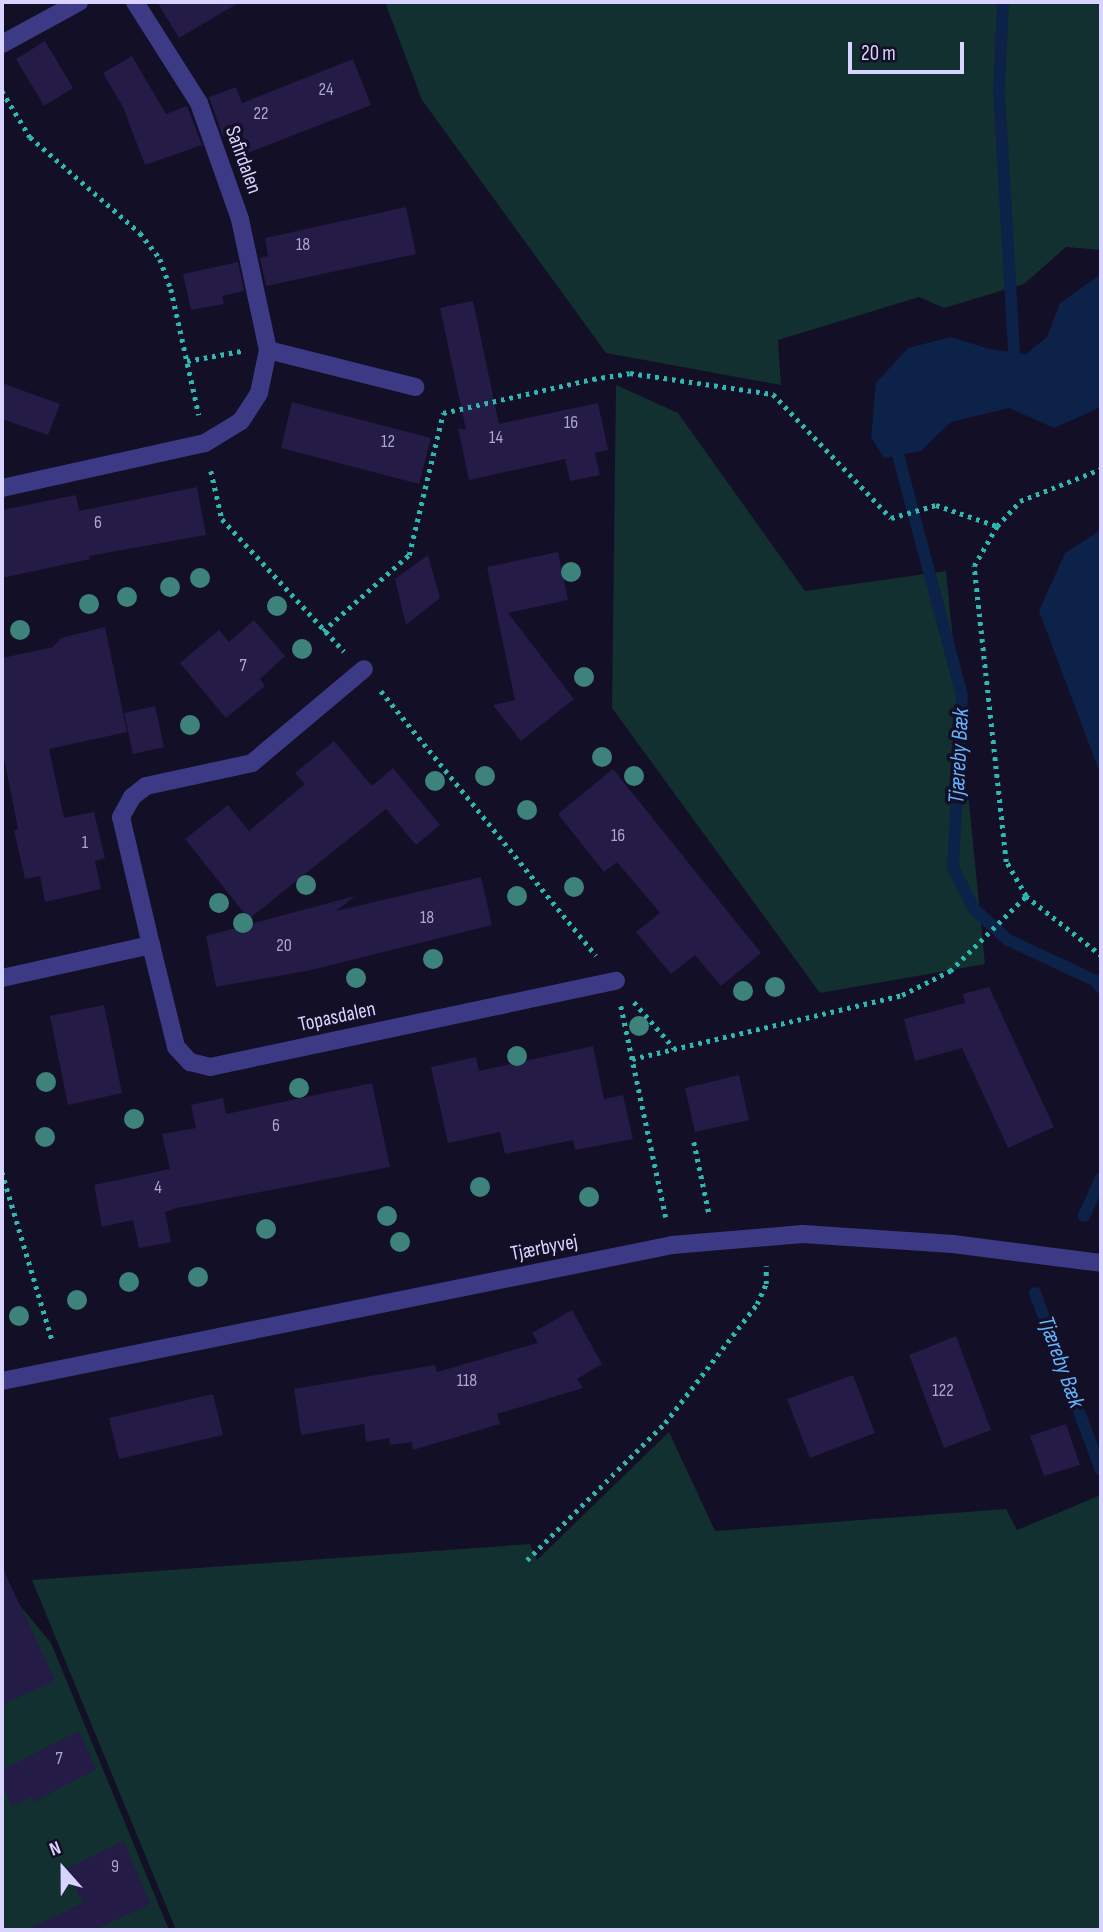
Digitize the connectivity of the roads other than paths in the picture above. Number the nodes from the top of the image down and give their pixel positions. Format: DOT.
graph roads {
  1 [pos="79,2"];
  2 [pos="135,2"];
  3 [pos="2,44"];
  4 [pos="268,348"];
  5 [pos="415,387"];
  6 [pos="2,488"];
  7 [pos="364,669"];
  8 [pos="151,945"];
  9 [pos="2,978"];
  10 [pos="616,981"];
  11 [pos="1101,1263"];
  12 [pos="2,1381"];
  1 -- 3 [label="street"];
  2 -- 4 [label="street, Safirdalen"];
  4 -- 5 [label="street"];
  4 -- 6 [label="street, Safirdalen"];
  7 -- 8 [label="street, Topasdalen"];
  8 -- 9 [label="street"];
  8 -- 10 [label="street, Topasdalen"];
  11 -- 12 [label="street, Tjærbyvej"];
}
